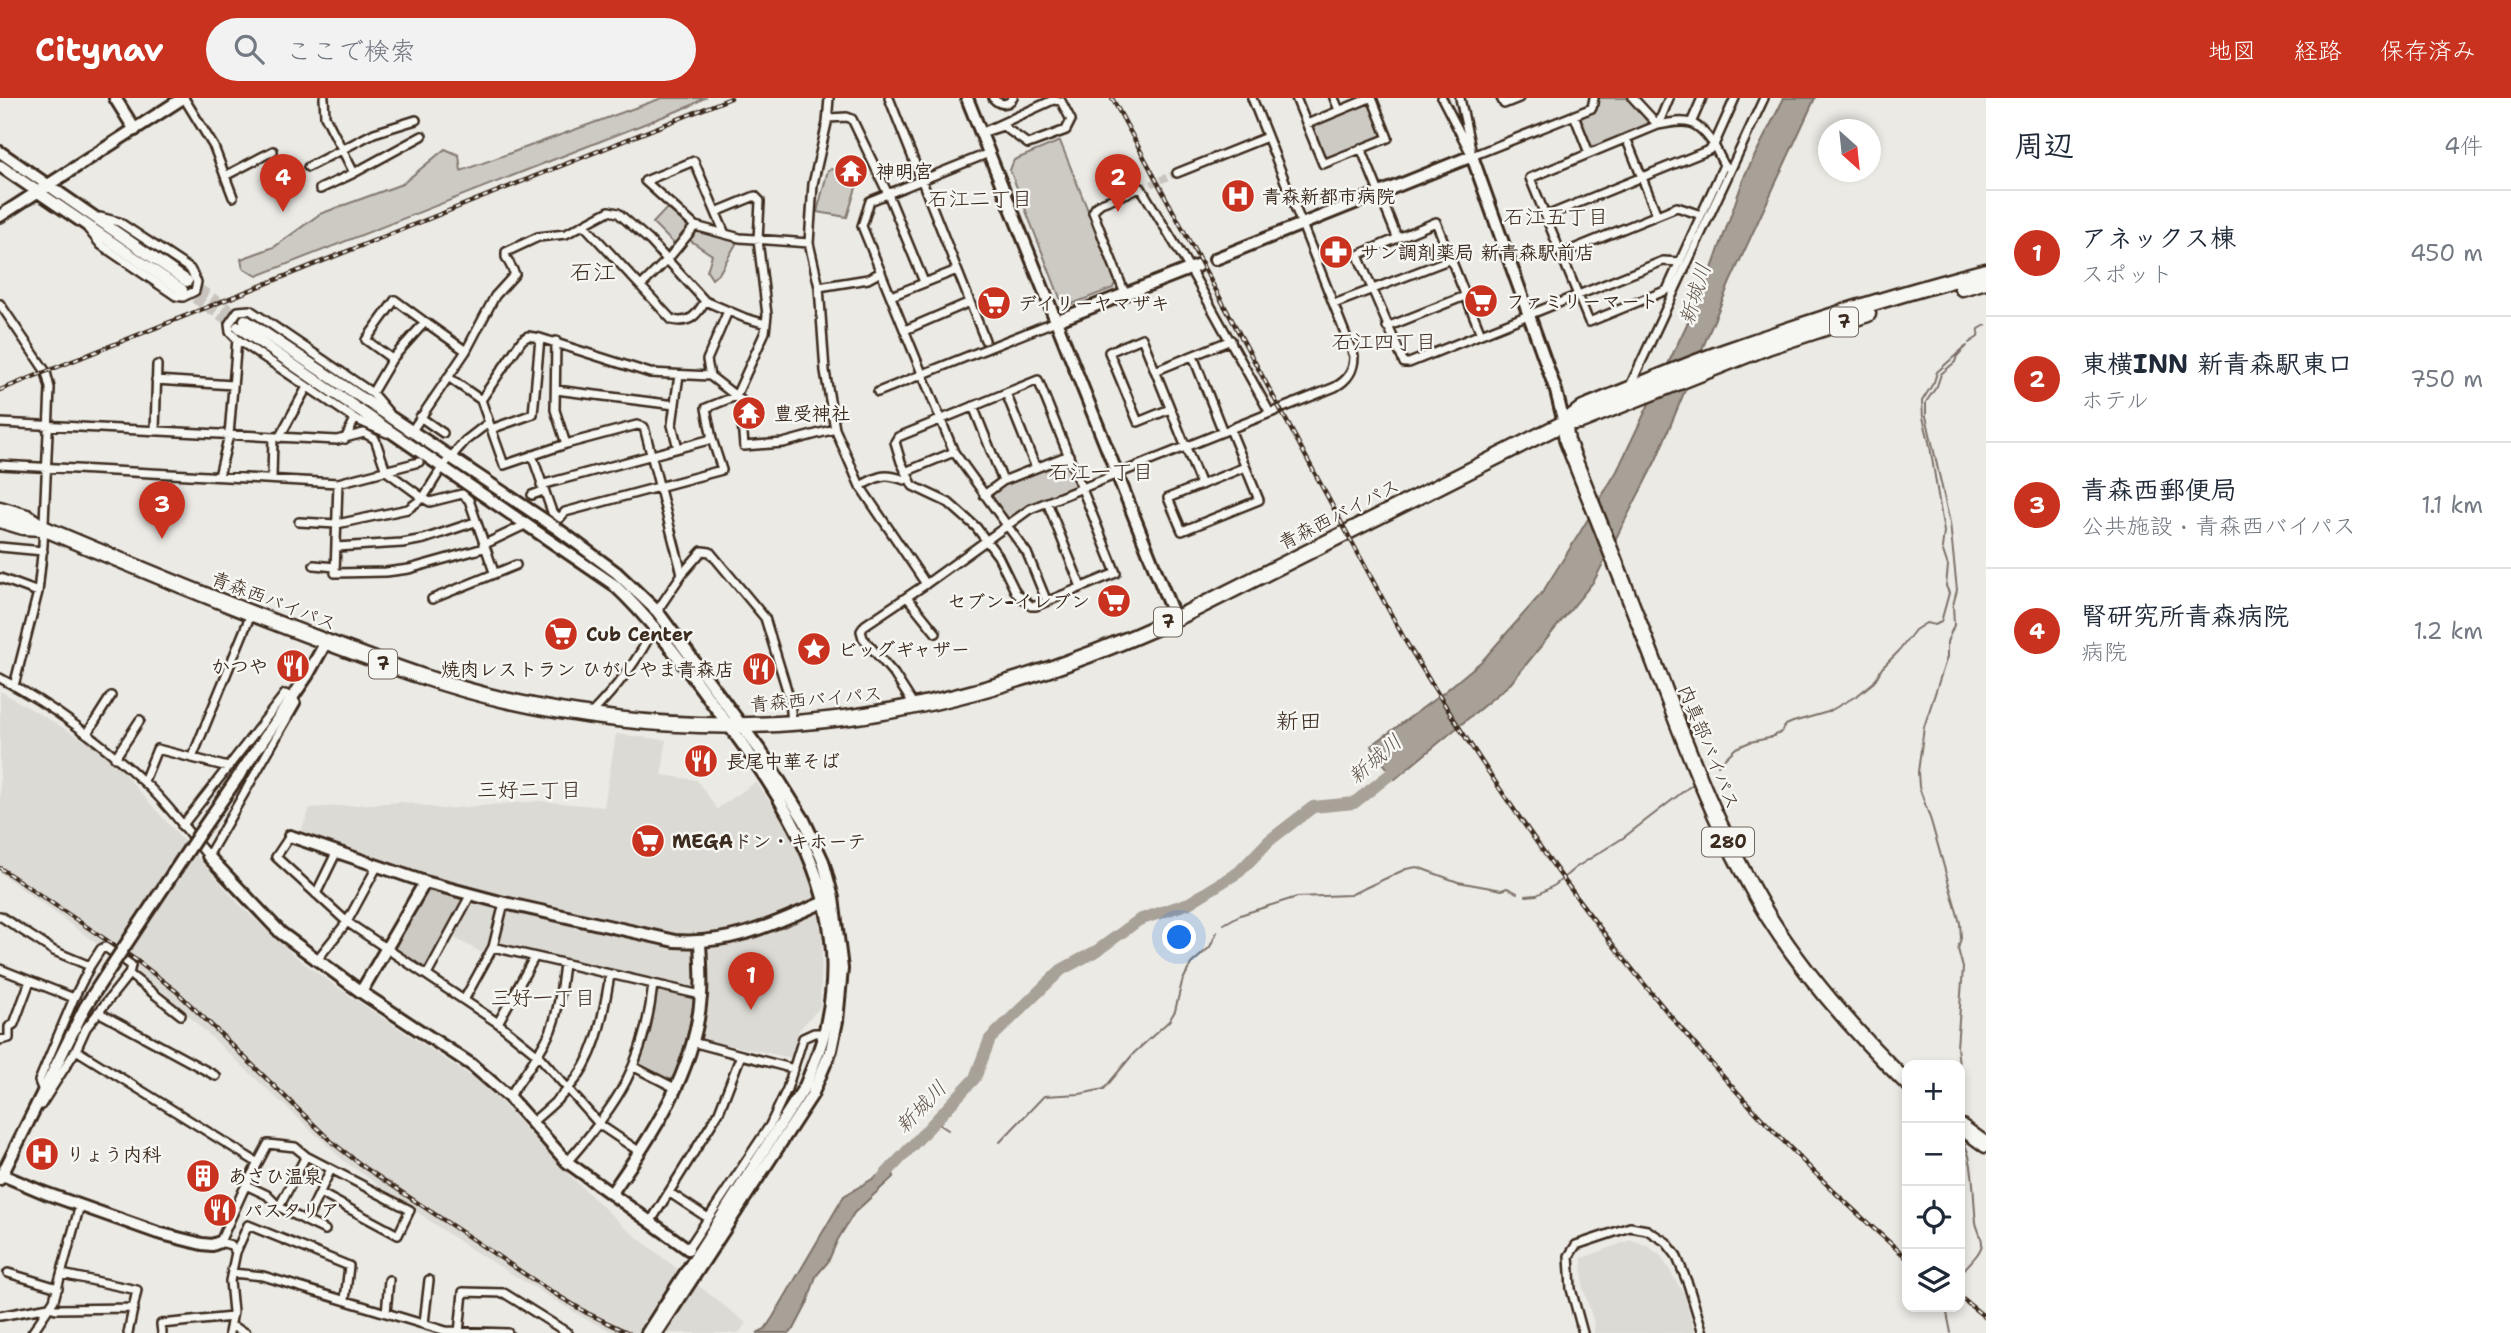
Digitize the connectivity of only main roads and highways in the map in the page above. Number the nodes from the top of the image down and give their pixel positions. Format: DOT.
graph roads {
  1 [pos="1986,271"];
  2 [pos="1986,281"];
  3 [pos="1629,394"];
  4 [pos="1564,423"];
  5 [pos="0,509"];
  6 [pos="0,520"];
  7 [pos="43,528"];
  8 [pos="1902,1078"];
  9 [pos="1965,1130"];
  10 [pos="1986,1146"];
  1 -- 3 [label="highway, 青森西バイパス / 7"];
  2 -- 3 [label="highway, 青森西バイパス / 7"];
  3 -- 4 [label="highway, 青森西バイパス / 7"];
  4 -- 7 [label="highway, 青森西バイパス / 7"];
  4 -- 8 [label="highway, 内真部バイパス / 280"];
  5 -- 7 [label="highway, 青森西バイパス / 7"];
  6 -- 7 [label="highway, 青森西バイパス / 7"];
  9 -- 10 [label="highway"];
}
